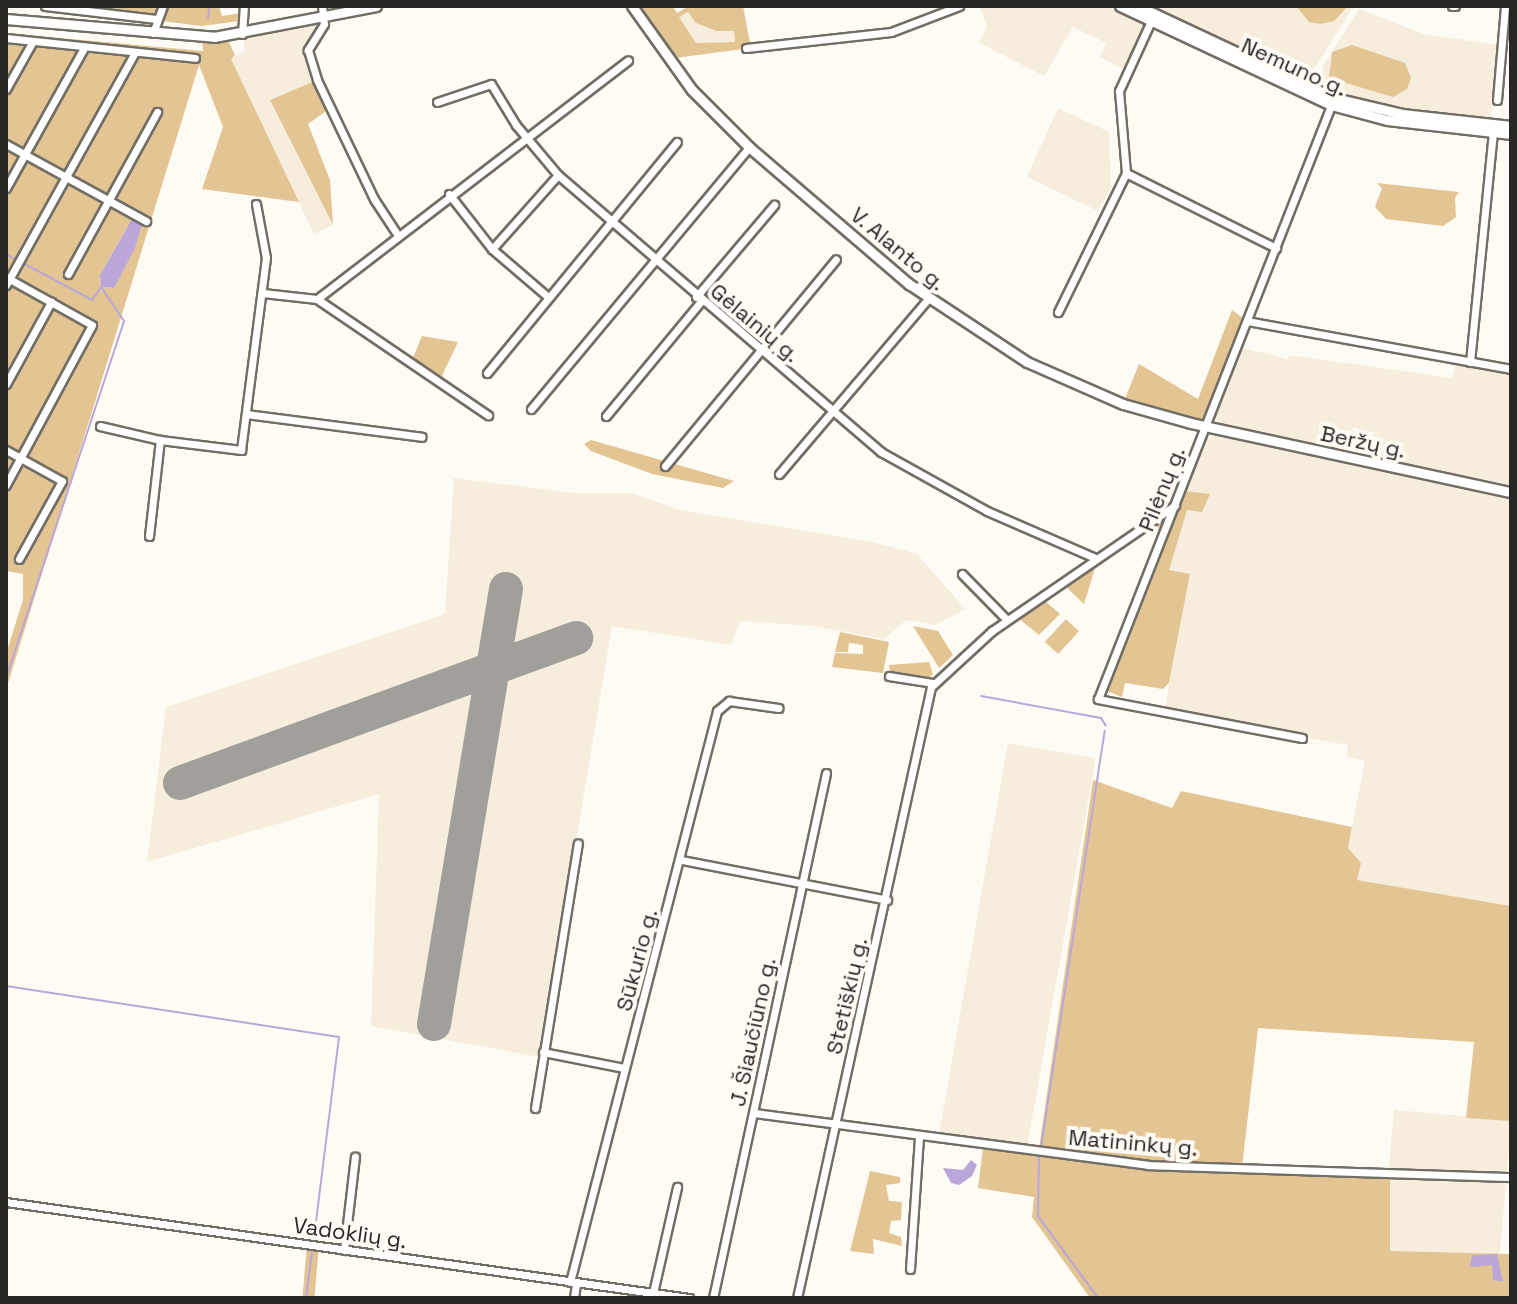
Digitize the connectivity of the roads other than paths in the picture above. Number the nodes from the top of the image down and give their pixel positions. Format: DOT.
graph roads {
  1 [pos="45,6"];
  2 [pos="55,6"];
  3 [pos="163,6"];
  4 [pos="244,6"];
  5 [pos="322,6"];
  6 [pos="376,6"];
  7 [pos="632,6"];
  8 [pos="959,6"];
  9 [pos="1120,6"];
  10 [pos="1138,6"];
  11 [pos="1505,6"];
  12 [pos="108,9"];
  13 [pos="324,17"];
  14 [pos="6,19"];
  15 [pos="156,19"];
  16 [pos="1151,21"];
  17 [pos="153,33"];
  18 [pos="242,34"];
  19 [pos="6,38"];
  20 [pos="33,41"];
  21 [pos="85,46"];
  22 [pos="746,48"];
  23 [pos="135,52"];
  24 [pos="195,58"];
  25 [pos="628,60"];
  26 [pos="6,89"];
  27 [pos="1497,100"];
  28 [pos="437,102"];
  29 [pos="1332,102"];
  30 [pos="157,112"];
  31 [pos="1511,126"];
  32 [pos="1494,128"];
  33 [pos="1511,134"];
  34 [pos="526,137"];
  35 [pos="677,142"];
  36 [pos="6,144"];
  37 [pos="749,147"];
  38 [pos="25,154"];
  39 [pos="1126,173"];
  40 [pos="558,175"];
  41 [pos="67,177"];
  42 [pos="6,188"];
  43 [pos="449,194"];
  44 [pos="108,199"];
  45 [pos="256,204"];
  46 [pos="774,205"];
  47 [pos="146,221"];
  48 [pos="612,221"];
  49 [pos="397,234"];
  50 [pos="1276,248"];
  51 [pos="492,249"];
  52 [pos="836,259"];
  53 [pos="653,260"];
  54 [pos="68,274"];
  55 [pos="7,281"];
  56 [pos="263,293"];
  57 [pos="548,297"];
  58 [pos="317,299"];
  59 [pos="698,299"];
  60 [pos="928,299"];
  61 [pos="51,302"];
  62 [pos="1058,312"];
  63 [pos="1247,321"];
  64 [pos="761,352"];
  65 [pos="1470,362"];
  66 [pos="1511,369"];
  67 [pos="487,373"];
  68 [pos="6,384"];
  69 [pos="531,409"];
  70 [pos="830,410"];
  71 [pos="246,414"];
  72 [pos="488,415"];
  73 [pos="606,416"];
  74 [pos="100,426"];
  75 [pos="1207,427"];
  76 [pos="422,437"];
  77 [pos="160,440"];
  78 [pos="6,450"];
  79 [pos="21,458"];
  80 [pos="665,466"];
  81 [pos="779,474"];
  82 [pos="6,485"];
  83 [pos="1511,492"];
  84 [pos="1175,505"];
  85 [pos="149,536"];
  86 [pos="1095,558"];
  87 [pos="19,559"];
  88 [pos="962,574"];
  89 [pos="1007,620"];
  90 [pos="889,676"];
  91 [pos="933,683"];
  92 [pos="779,708"];
  93 [pos="1302,738"];
  94 [pos="826,773"];
  95 [pos="578,843"];
  96 [pos="682,860"];
  97 [pos="802,883"];
  98 [pos="887,900"];
  99 [pos="543,1052"];
  100 [pos="624,1068"];
  101 [pos="535,1108"];
  102 [pos="754,1113"];
  103 [pos="835,1124"];
  104 [pos="919,1137"];
  105 [pos="355,1157"];
  106 [pos="1511,1177"];
  107 [pos="677,1187"];
  108 [pos="6,1202"];
  109 [pos="344,1250"];
  110 [pos="910,1269"];
  111 [pos="573,1283"];
  112 [pos="653,1293"];
  113 [pos="574,1298"];
  114 [pos="689,1298"];
  115 [pos="713,1298"];
  116 [pos="797,1298"];
  1 -- 2 [label="street"];
  2 -- 12 [label="street"];
  3 -- 15 [label="street"];
  4 -- 18 [label="street"];
  5 -- 13 [label="street"];
  6 -- 13 [label="main road"];
  7 -- 37 [label="main road, V. Alanto g."];
  8 -- 22 [label="street"];
  9 -- 16 [label="main road, Nemuno g."];
  10 -- 29 [label="main road, Nemuno g."];
  11 -- 27 [label="street"];
  12 -- 15 [label="street"];
  13 -- 18 [label="main road"];
  13 -- 49 [label="street"];
  14 -- 17 [label="main road"];
  15 -- 17 [label="street"];
  16 -- 29 [label="main road, Nemuno g."];
  16 -- 39 [label="street"];
  17 -- 18 [label="main road"];
  19 -- 20 [label="street"];
  20 -- 21 [label="street"];
  20 -- 26 [label="street"];
  21 -- 23 [label="street"];
  21 -- 38 [label="street"];
  23 -- 24 [label="street"];
  23 -- 41 [label="street"];
  25 -- 34 [label="street"];
  28 -- 34 [label="street, Gėlainių g."];
  29 -- 32 [label="main road, Nemuno g."];
  29 -- 50 [label="street, Pilėnų g."];
  30 -- 44 [label="street"];
  31 -- 32 [label="main road, Nemuno g."];
  32 -- 33 [label="main road, Nemuno g."];
  32 -- 65 [label="street"];
  34 -- 40 [label="street, Gėlainių g."];
  34 -- 43 [label="street"];
  35 -- 48 [label="street"];
  36 -- 38 [label="street"];
  37 -- 53 [label="street"];
  37 -- 60 [label="main road, V. Alanto g."];
  38 -- 41 [label="street"];
  38 -- 42 [label="street"];
  39 -- 50 [label="street"];
  39 -- 62 [label="street"];
  40 -- 48 [label="street, Gėlainių g."];
  40 -- 51 [label="street"];
  41 -- 44 [label="street"];
  41 -- 55 [label="street"];
  43 -- 49 [label="street"];
  43 -- 51 [label="street"];
  44 -- 47 [label="street"];
  44 -- 54 [label="street"];
  45 -- 56 [label="street"];
  46 -- 59 [label="street"];
  48 -- 53 [label="street, Gėlainių g."];
  48 -- 57 [label="street"];
  49 -- 58 [label="street"];
  50 -- 63 [label="street, Pilėnų g."];
  51 -- 57 [label="street"];
  52 -- 64 [label="street"];
  53 -- 59 [label="street, Gėlainių g."];
  53 -- 69 [label="street"];
  55 -- 61 [label="street"];
  56 -- 58 [label="street"];
  56 -- 71 [label="street"];
  57 -- 67 [label="street"];
  58 -- 72 [label="street"];
  59 -- 64 [label="street, Gėlainių g."];
  59 -- 73 [label="street"];
  60 -- 70 [label="street"];
  60 -- 75 [label="main road, V. Alanto g."];
  61 -- 68 [label="street"];
  61 -- 79 [label="street"];
  63 -- 65 [label="street"];
  63 -- 75 [label="street, Pilėnų g."];
  64 -- 70 [label="street, Gėlainių g."];
  64 -- 80 [label="street"];
  65 -- 66 [label="street"];
  70 -- 81 [label="street"];
  70 -- 86 [label="street, Gėlainių g."];
  71 -- 76 [label="street"];
  71 -- 77 [label="street"];
  74 -- 77 [label="street"];
  75 -- 83 [label="main road, Beržų g."];
  75 -- 84 [label="street, Pilėnų g."];
  77 -- 85 [label="street"];
  78 -- 79 [label="street"];
  79 -- 82 [label="street"];
  79 -- 87 [label="street"];
  84 -- 86 [label="street"];
  84 -- 93 [label="street, Pilėnų g."];
  86 -- 89 [label="street"];
  88 -- 89 [label="street"];
  89 -- 91 [label="street"];
  90 -- 91 [label="street"];
  91 -- 98 [label="street, Stetiškių g."];
  92 -- 96 [label="street, Sūkurio g."];
  94 -- 97 [label="street, J. Šiaučiūno g."];
  95 -- 99 [label="street"];
  96 -- 97 [label="street"];
  96 -- 100 [label="street, Sūkurio g."];
  97 -- 98 [label="street"];
  97 -- 102 [label="street, J. Šiaučiūno g."];
  98 -- 103 [label="street, Stetiškių g."];
  99 -- 100 [label="street"];
  99 -- 101 [label="street"];
  100 -- 111 [label="street, Sūkurio g."];
  102 -- 103 [label="street, Matininkų g."];
  102 -- 115 [label="street, J. Šiaučiūno g."];
  103 -- 104 [label="street, Matininkų g."];
  103 -- 116 [label="street, Stetiškių g."];
  104 -- 106 [label="street, Matininkų g."];
  104 -- 110 [label="street"];
  105 -- 109 [label="street"];
  107 -- 112 [label="street"];
  108 -- 109 [label="street, Vadoklių g."];
  109 -- 111 [label="street, Vadoklių g."];
  111 -- 112 [label="street, Vadoklių g."];
  111 -- 113 [label="street, Sūkurio g."];
  112 -- 114 [label="street, Vadoklių g."];
}
